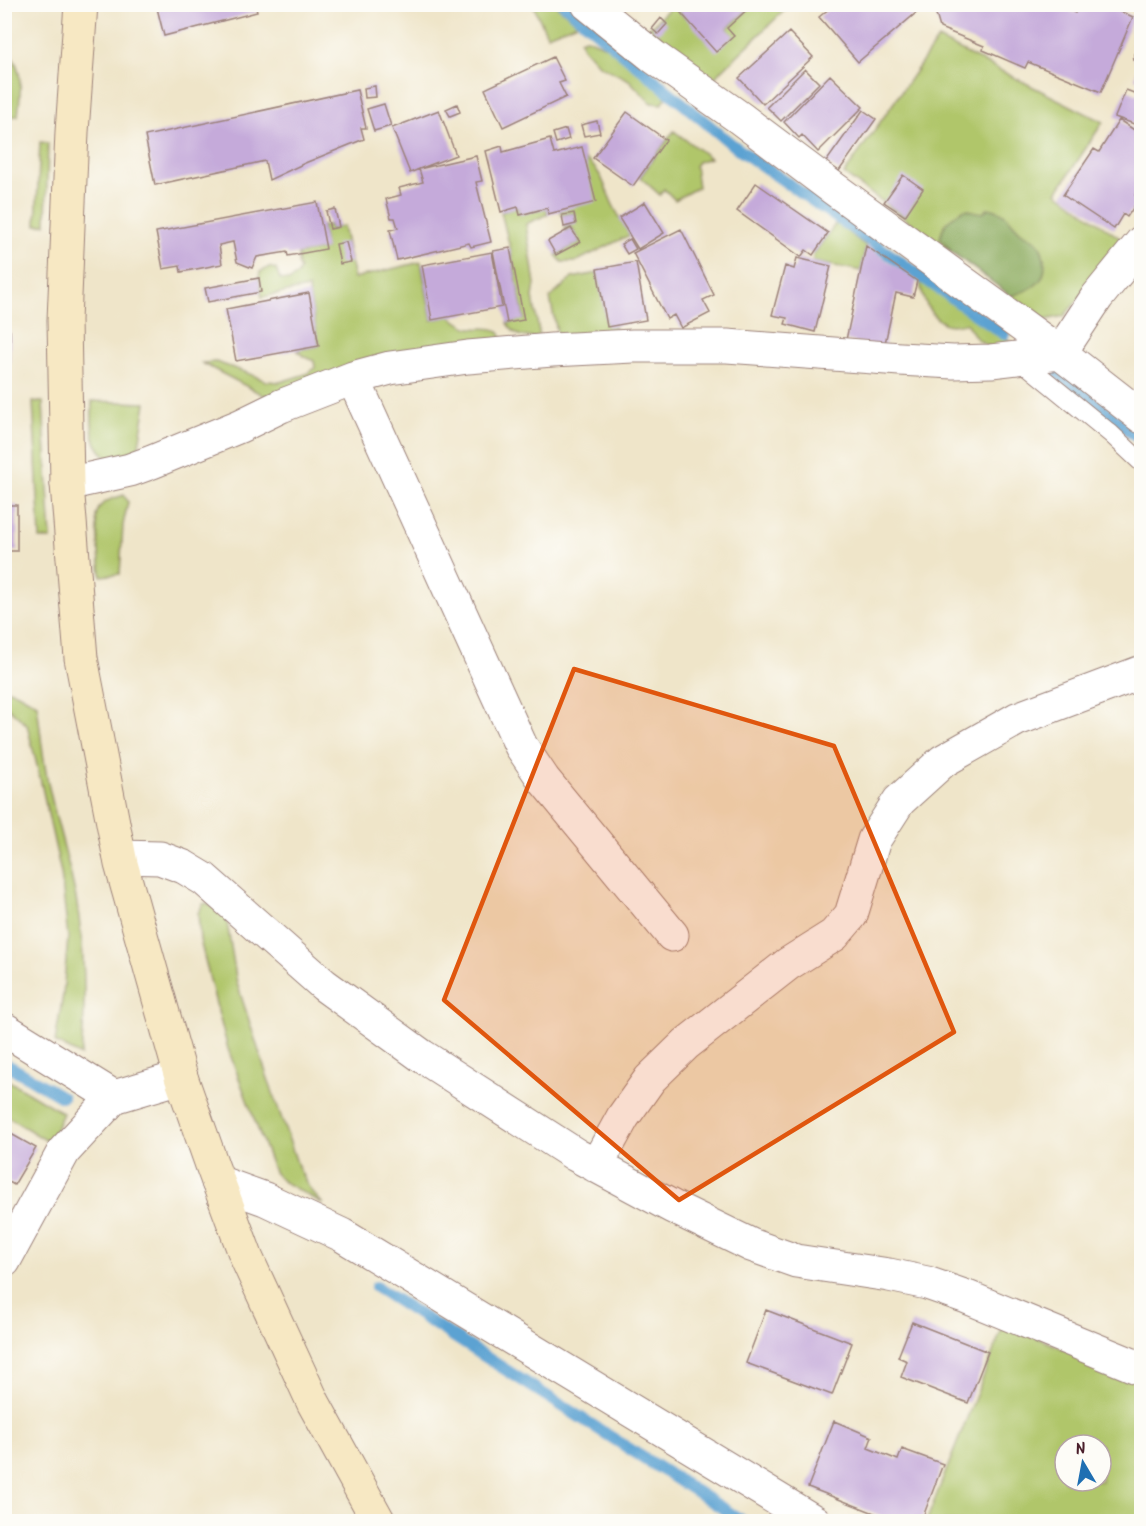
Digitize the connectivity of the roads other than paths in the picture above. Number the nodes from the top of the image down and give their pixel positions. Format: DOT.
graph roads {
  1 [pos="81,4"];
  2 [pos="588,4"];
  3 [pos="1142,242"];
  4 [pos="1060,353"];
  5 [pos="1018,358"];
  6 [pos="353,378"];
  7 [pos="1142,417"];
  8 [pos="1142,463"];
  9 [pos="67,484"];
  10 [pos="1142,672"];
  11 [pos="120,857"];
  12 [pos="672,935"];
  13 [pos="4,1029"];
  14 [pos="180,1077"];
  15 [pos="114,1097"];
  16 [pos="596,1166"];
  17 [pos="218,1182"];
  18 [pos="4,1261"];
  19 [pos="1142,1369"];
  20 [pos="379,1521"];
  21 [pos="814,1521"];
  1 -- 9 [label="street"];
  2 -- 4 [label="street"];
  3 -- 4 [label="street"];
  4 -- 5 [label="street"];
  4 -- 7 [label="street"];
  5 -- 6 [label="street"];
  5 -- 8 [label="lane"];
  6 -- 9 [label="street"];
  6 -- 12 [label="street"];
  9 -- 11 [label="street"];
  10 -- 16 [label="street"];
  11 -- 14 [label="street"];
  11 -- 16 [label="street"];
  13 -- 15 [label="street"];
  14 -- 15 [label="street"];
  14 -- 17 [label="street"];
  15 -- 18 [label="street"];
  16 -- 19 [label="street"];
  17 -- 20 [label="street"];
  17 -- 21 [label="street"];
}
